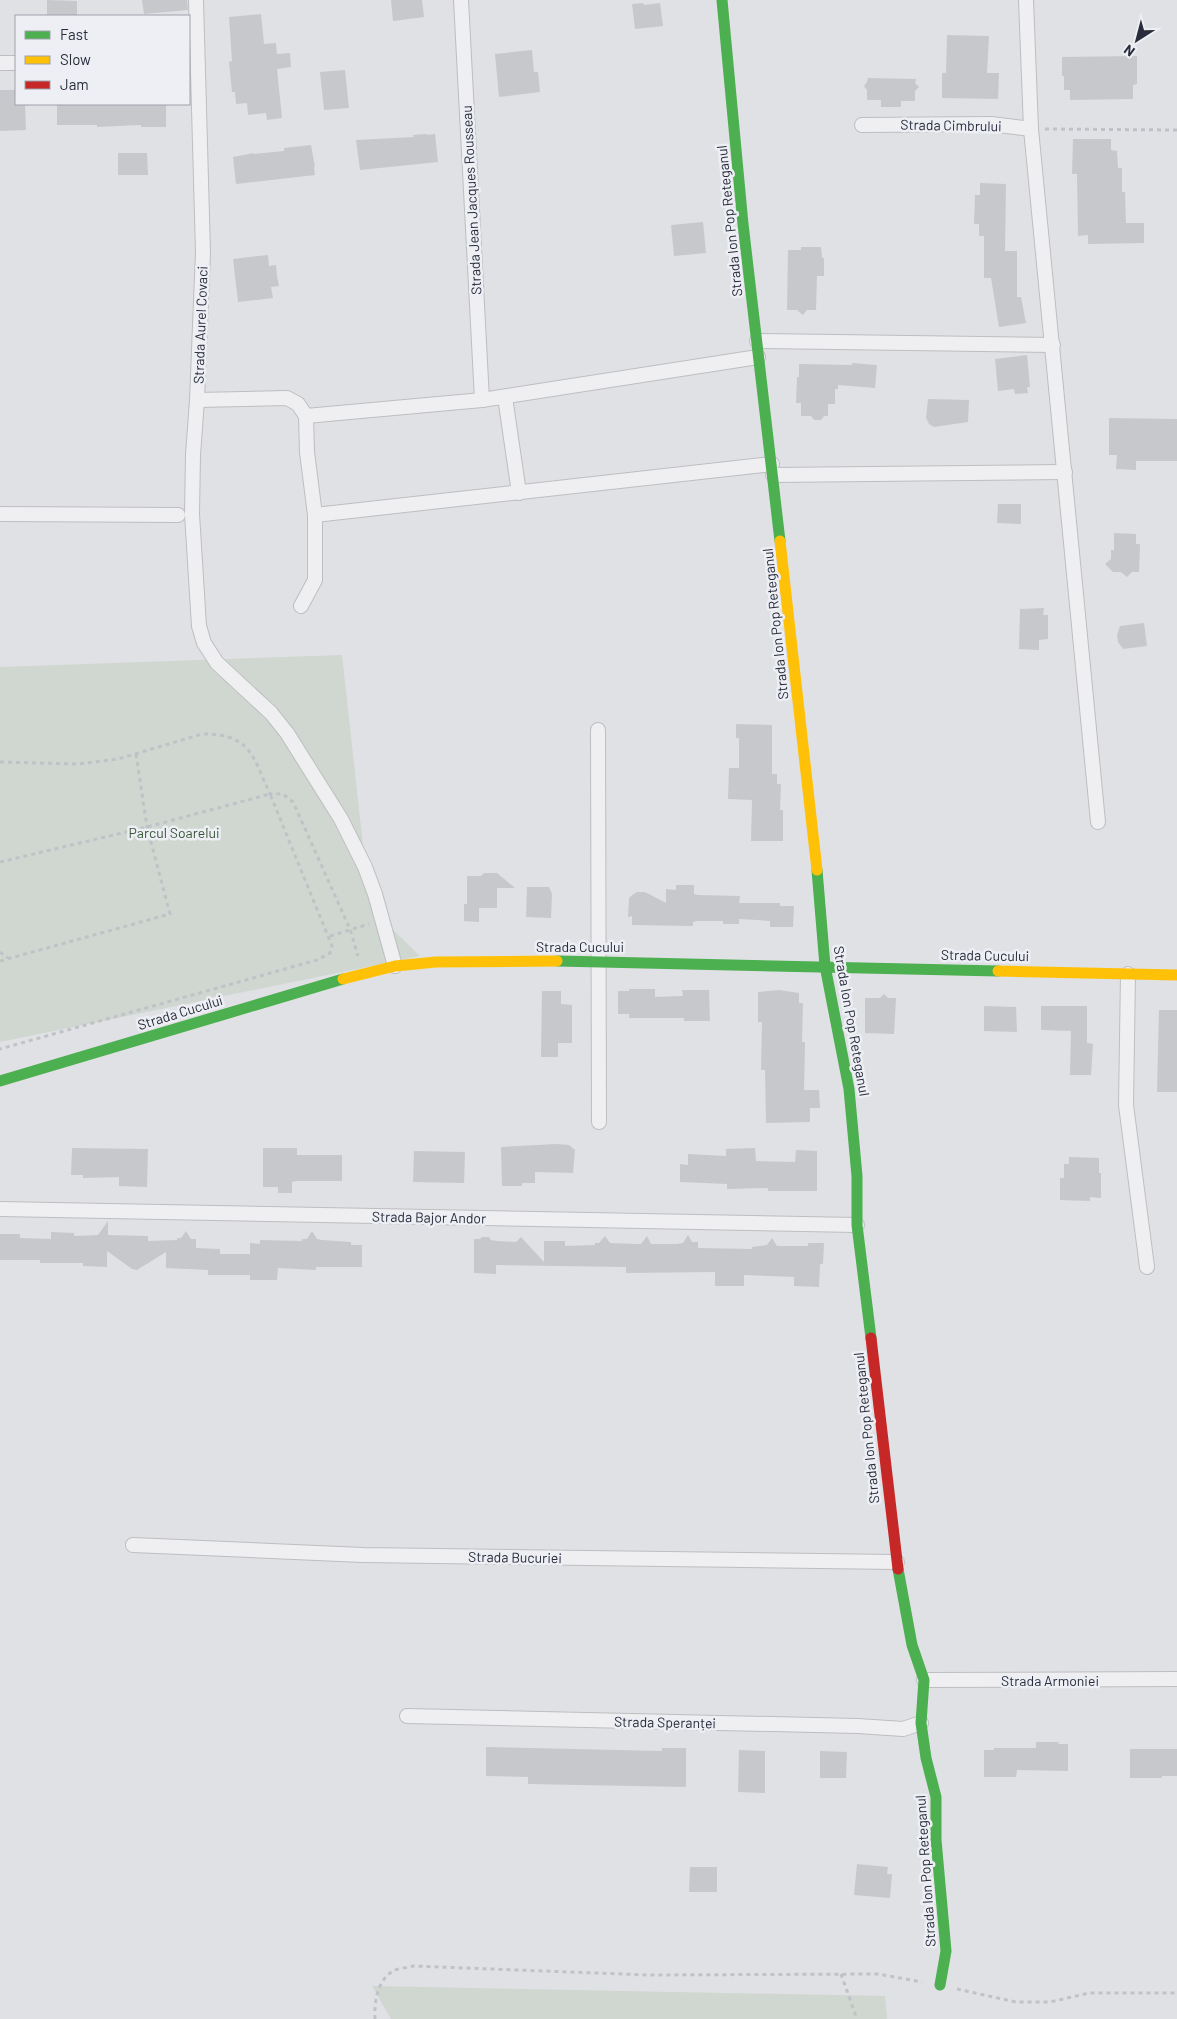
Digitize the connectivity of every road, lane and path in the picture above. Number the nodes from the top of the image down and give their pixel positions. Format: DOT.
graph roads {
  1 [pos="196,0"];
  2 [pos="460,0"];
  3 [pos="722,0"];
  4 [pos="1026,0"];
  5 [pos="193,61"];
  6 [pos="0,63"];
  7 [pos="15,63"];
  8 [pos="862,125"];
  9 [pos="1031,129"];
  10 [pos="1177,130"];
  11 [pos="757,342"];
  12 [pos="1053,345"];
  13 [pos="758,357"];
  14 [pos="505,397"];
  15 [pos="197,400"];
  16 [pos="482,400"];
  17 [pos="306,416"];
  18 [pos="773,469"];
  19 [pos="1065,472"];
  20 [pos="519,493"];
  21 [pos="0,514"];
  22 [pos="178,515"];
  23 [pos="315,515"];
  24 [pos="301,606"];
  25 [pos="598,730"];
  26 [pos="136,754"];
  27 [pos="0,762"];
  28 [pos="270,794"];
  29 [pos="1098,822"];
  30 [pos="147,826"];
  31 [pos="0,862"];
  32 [pos="382,920"];
  33 [pos="350,929"];
  34 [pos="330,936"];
  35 [pos="0,952"];
  36 [pos="9,959"];
  37 [pos="0,961"];
  38 [pos="598,961"];
  39 [pos="395,966"];
  40 [pos="825,966"];
  41 [pos="364,973"];
  42 [pos="1128,974"];
  43 [pos="1177,975"];
  44 [pos="0,1050"];
  45 [pos="0,1081"];
  46 [pos="599,1122"];
  47 [pos="0,1209"];
  48 [pos="857,1225"];
  49 [pos="1147,1267"];
  50 [pos="133,1545"];
  51 [pos="897,1562"];
  52 [pos="1177,1679"];
  53 [pos="924,1680"];
  54 [pos="407,1716"];
  55 [pos="921,1723"];
  56 [pos="841,1974"];
  57 [pos="940,1984"];
  58 [pos="1177,1993"];
  59 [pos="375,2019"];
  60 [pos="857,2019"];
  1 -- 5 [label="street, Strada Aurel Covaci"];
  2 -- 16 [label="street, Strada Jean Jacques Rousseau"];
  3 -- 11 [label="street, Strada Ion Pop Reteganul"];
  4 -- 9 [label="street"];
  5 -- 15 [label="street, Strada Aurel Covaci"];
  6 -- 7 [label="street"];
  8 -- 9 [label="street, Strada Cimbrului"];
  9 -- 10 [label="path"];
  9 -- 12 [label="street"];
  11 -- 12 [label="street"];
  11 -- 13 [label="street, Strada Ion Pop Reteganul"];
  12 -- 19 [label="street"];
  13 -- 14 [label="street"];
  13 -- 18 [label="street, Strada Ion Pop Reteganul"];
  14 -- 16 [label="street"];
  14 -- 20 [label="street"];
  15 -- 17 [label="street, Strada Aurel Covaci"];
  15 -- 32 [label="street"];
  16 -- 17 [label="street"];
  17 -- 23 [label="street"];
  18 -- 19 [label="street"];
  18 -- 20 [label="street"];
  18 -- 40 [label="street, Strada Ion Pop Reteganul"];
  19 -- 29 [label="street"];
  20 -- 23 [label="street"];
  21 -- 22 [label="street"];
  23 -- 24 [label="street"];
  25 -- 38 [label="street"];
  26 -- 27 [label="path"];
  26 -- 28 [label="path"];
  26 -- 30 [label="path"];
  28 -- 30 [label="path"];
  28 -- 33 [label="path"];
  28 -- 34 [label="path"];
  30 -- 31 [label="path"];
  30 -- 36 [label="path"];
  32 -- 33 [label="path"];
  32 -- 39 [label="street"];
  33 -- 34 [label="path"];
  33 -- 41 [label="path"];
  34 -- 44 [label="path"];
  35 -- 36 [label="path"];
  36 -- 37 [label="path"];
  38 -- 39 [label="street, Strada Cucului"];
  38 -- 40 [label="street, Strada Cucului"];
  38 -- 46 [label="street"];
  39 -- 41 [label="street, Strada Cucului"];
  40 -- 42 [label="street, Strada Cucului"];
  40 -- 48 [label="street, Strada Ion Pop Reteganul"];
  41 -- 45 [label="street, Strada Cucului"];
  42 -- 43 [label="street, Strada Cucului"];
  42 -- 49 [label="street"];
  47 -- 48 [label="street, Strada Bajor Andor"];
  48 -- 51 [label="street, Strada Ion Pop Reteganul"];
  50 -- 51 [label="street, Strada Bucuriei"];
  51 -- 53 [label="street, Strada Ion Pop Reteganul"];
  52 -- 53 [label="street, Strada Armoniei"];
  53 -- 55 [label="street, Strada Ion Pop Reteganul"];
  54 -- 55 [label="street, Strada Speranței"];
  55 -- 57 [label="street, Strada Ion Pop Reteganul"];
  56 -- 57 [label="path"];
  56 -- 59 [label="path"];
  56 -- 60 [label="path"];
  57 -- 58 [label="path"];
}
